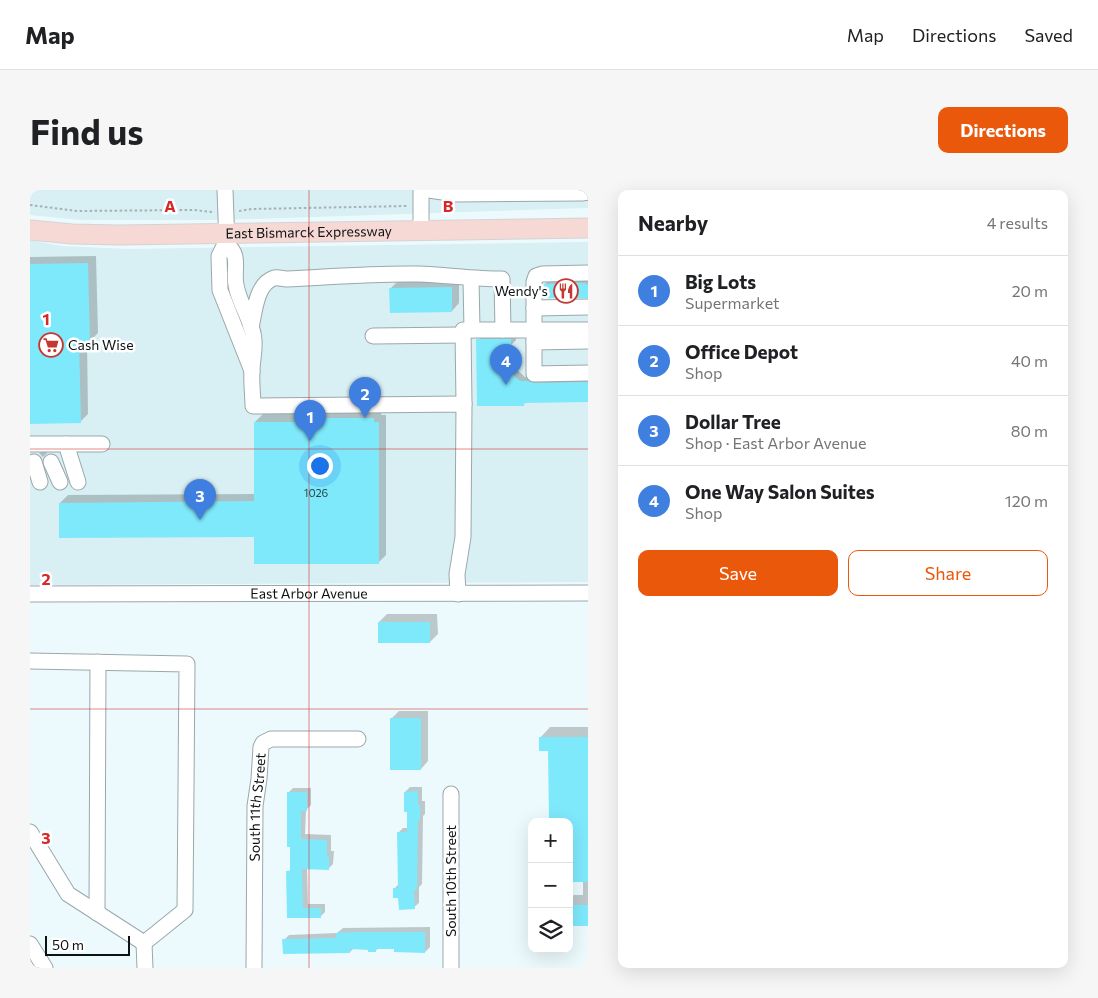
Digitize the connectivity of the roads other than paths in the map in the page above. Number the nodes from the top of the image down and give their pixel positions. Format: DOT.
graph roads {
  1 [pos="225,190"];
  2 [pos="421,190"];
  3 [pos="429,190"];
  4 [pos="588,192"];
  5 [pos="588,228"];
  6 [pos="30,230"];
  7 [pos="420,230"];
  8 [pos="227,239"];
  9 [pos="588,273"];
  10 [pos="471,279"];
  11 [pos="588,307"];
  12 [pos="534,308"];
  13 [pos="251,327"];
  14 [pos="503,330"];
  15 [pos="588,330"];
  16 [pos="468,333"];
  17 [pos="373,336"];
  18 [pos="534,336"];
  19 [pos="588,341"];
  20 [pos="252,371"];
  21 [pos="588,373"];
  22 [pos="464,404"];
  23 [pos="66,444"];
  24 [pos="102,444"];
  25 [pos="42,450"];
  26 [pos="34,462"];
  27 [pos="40,482"];
  28 [pos="60,482"];
  29 [pos="78,482"];
  30 [pos="588,593"];
  31 [pos="30,594"];
  32 [pos="458,594"];
  33 [pos="30,661"];
  34 [pos="98,662"];
  35 [pos="358,739"];
  36 [pos="451,794"];
  37 [pos="30,832"];
  38 [pos="97,913"];
  39 [pos="144,943"];
  40 [pos="30,944"];
  41 [pos="45,968"];
  42 [pos="145,968"];
  43 [pos="254,968"];
  44 [pos="451,968"];
  1 -- 8 [label="street"];
  2 -- 7 [label="street"];
  3 -- 4 [label="street"];
  5 -- 7 [label="main road, East Bismarck Expressway"];
  6 -- 8 [label="main road, East Bismarck Expressway"];
  7 -- 8 [label="main road, East Bismarck Expressway"];
  8 -- 13 [label="street"];
  8 -- 20 [label="street"];
  9 -- 12 [label="street"];
  10 -- 13 [label="street"];
  10 -- 14 [label="street"];
  10 -- 16 [label="street"];
  11 -- 12 [label="street"];
  12 -- 18 [label="street"];
  13 -- 20 [label="street"];
  14 -- 16 [label="street"];
  14 -- 18 [label="street"];
  15 -- 18 [label="street"];
  16 -- 17 [label="street"];
  16 -- 22 [label="street"];
  18 -- 19 [label="street"];
  18 -- 21 [label="street"];
  20 -- 22 [label="street"];
  22 -- 32 [label="street"];
  23 -- 24 [label="street"];
  23 -- 25 [label="street"];
  23 -- 29 [label="street"];
  25 -- 28 [label="street"];
  26 -- 27 [label="street"];
  30 -- 32 [label="street, East Arbor Avenue"];
  31 -- 32 [label="street, East Arbor Avenue"];
  33 -- 34 [label="street"];
  34 -- 38 [label="street"];
  34 -- 39 [label="street"];
  35 -- 43 [label="street, South 11th Street"];
  36 -- 44 [label="street, South 10th Street"];
  37 -- 38 [label="street"];
  38 -- 39 [label="street"];
  39 -- 42 [label="street"];
  40 -- 41 [label="street"];
}
